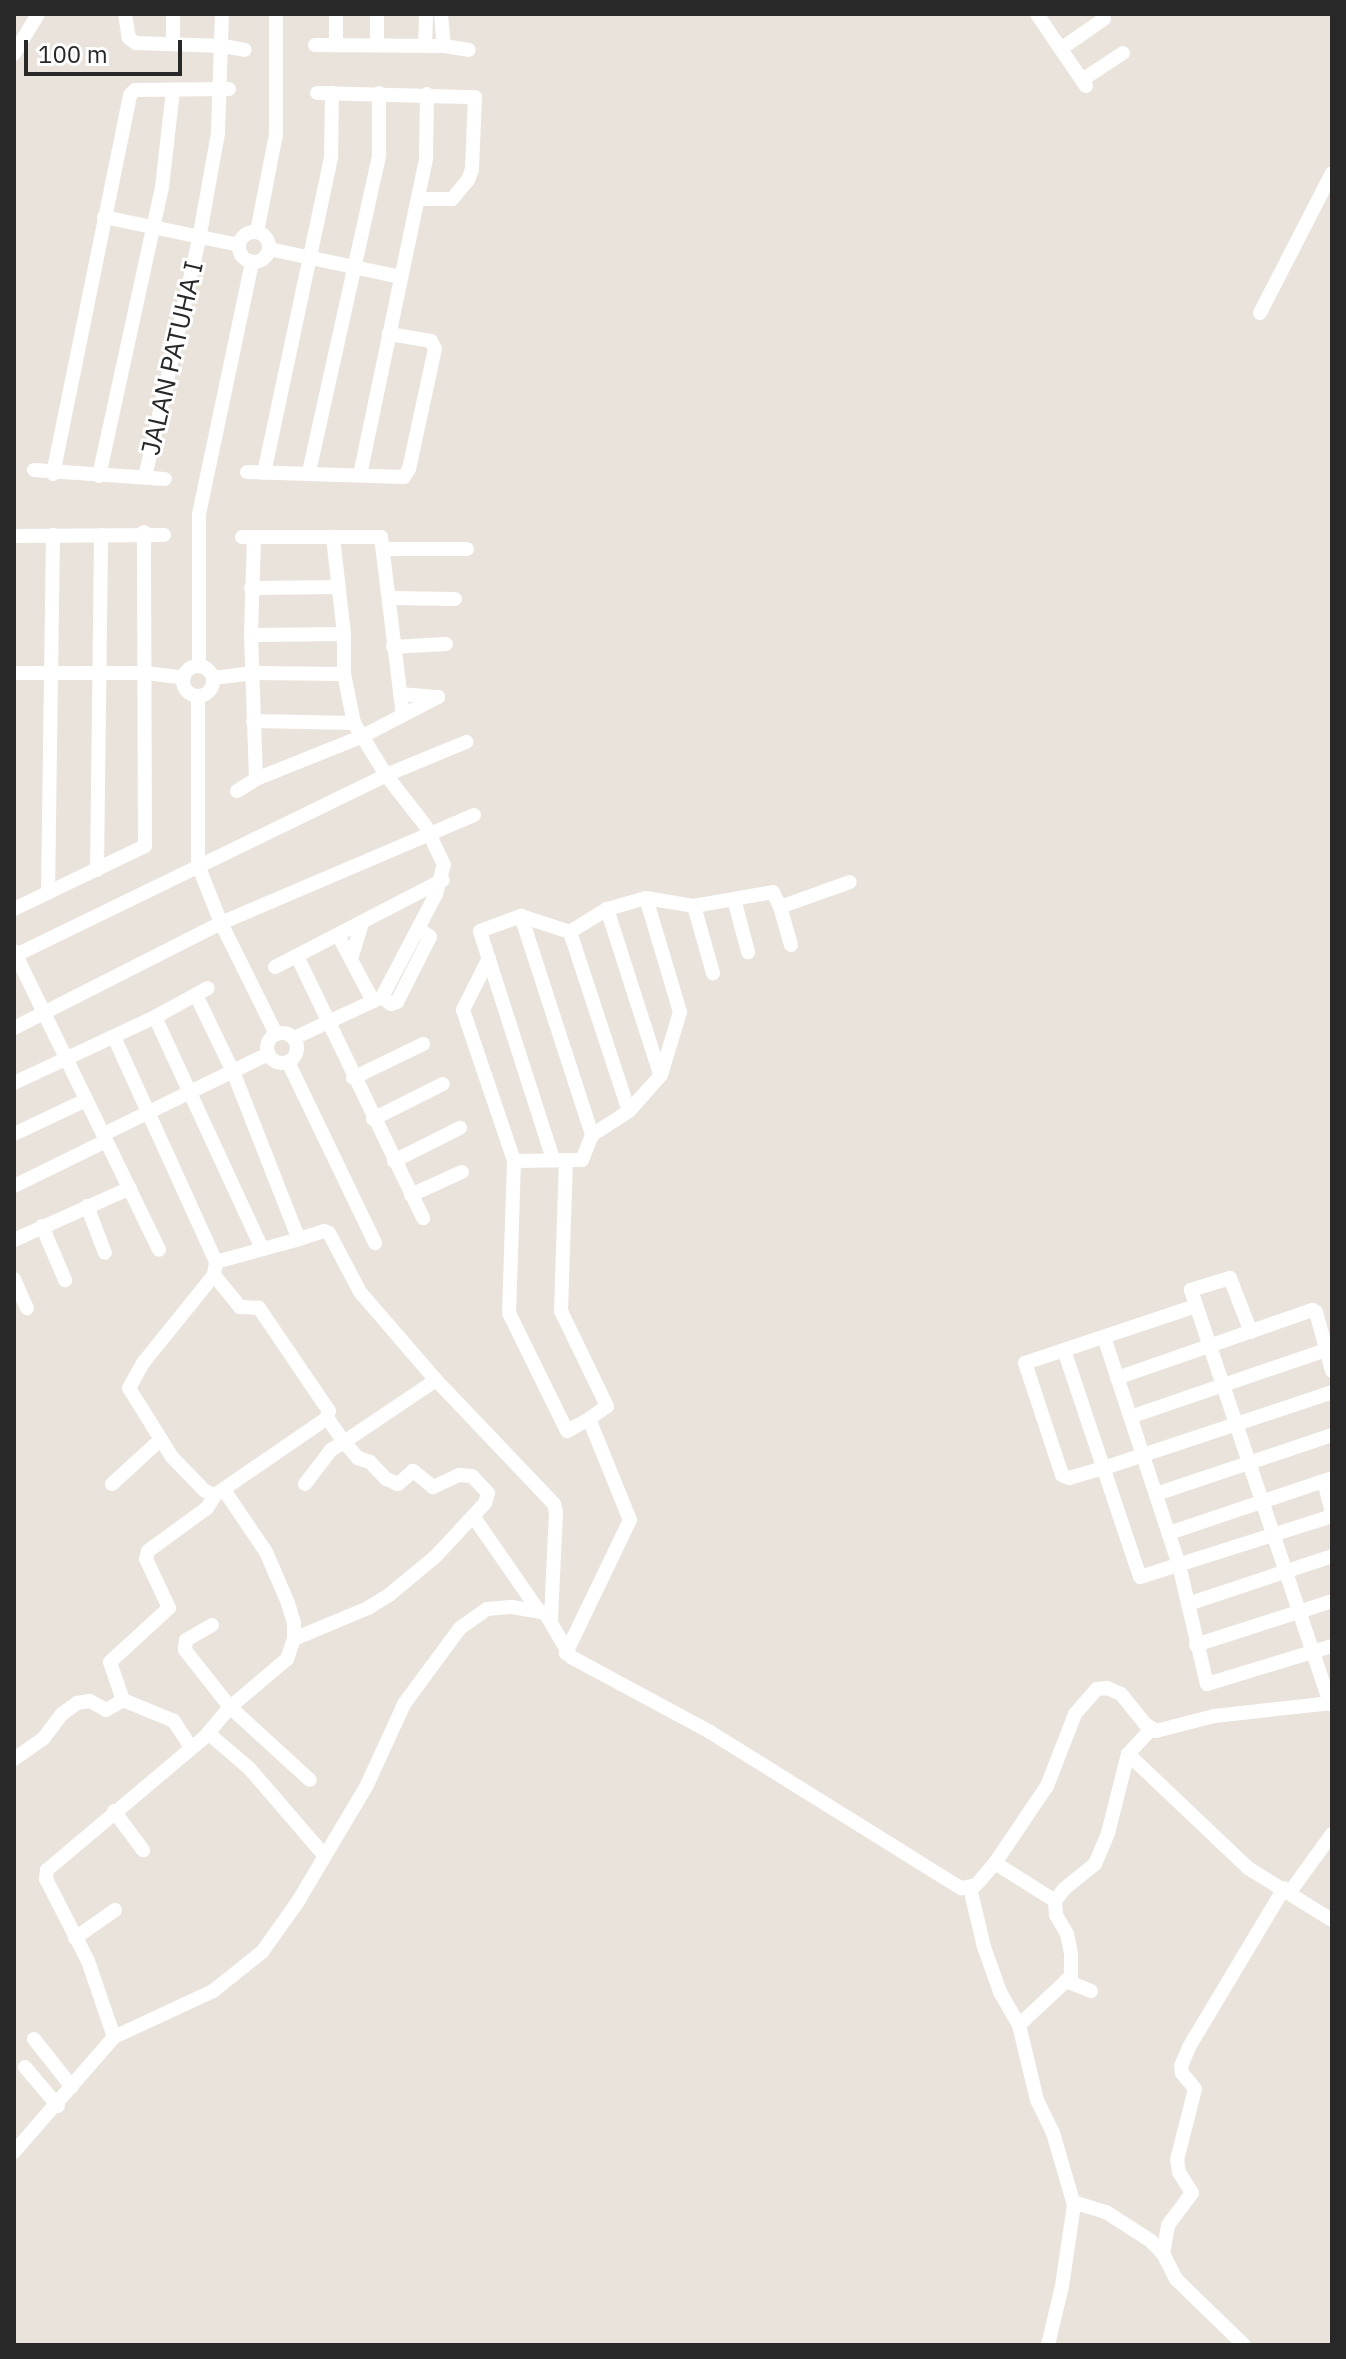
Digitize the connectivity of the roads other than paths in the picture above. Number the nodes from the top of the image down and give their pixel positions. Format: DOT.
graph roads {
  1 [pos="38,14"];
  2 [pos="125,14"];
  3 [pos="173,14"];
  4 [pos="222,14"];
  5 [pos="276,14"];
  6 [pos="336,14"];
  7 [pos="377,14"];
  8 [pos="426,14"];
  9 [pos="441,14"];
  10 [pos="1039,15"];
  11 [pos="1104,19"];
  12 [pos="173,44"];
  13 [pos="377,44"];
  14 [pos="315,45"];
  15 [pos="336,45"];
  16 [pos="223,46"];
  17 [pos="425,46"];
  18 [pos="444,46"];
  19 [pos="1062,48"];
  20 [pos="245,50"];
  21 [pos="469,50"];
  22 [pos="1123,53"];
  23 [pos="14,54"];
  24 [pos="173,90"];
  25 [pos="224,90"];
  26 [pos="379,93"];
  27 [pos="427,94"];
  28 [pos="1332,173"];
  29 [pos="419,199"];
  30 [pos="104,217"];
  31 [pos="153,228"];
  32 [pos="257,232"];
  33 [pos="199,239"];
  34 [pos="239,245"];
  35 [pos="269,249"];
  36 [pos="310,256"];
  37 [pos="252,262"];
  38 [pos="354,266"];
  39 [pos="401,277"];
  40 [pos="1260,313"];
  41 [pos="389,334"];
  42 [pos="34,470"];
  43 [pos="247,472"];
  44 [pos="309,472"];
  45 [pos="264,473"];
  46 [pos="53,474"];
  47 [pos="360,475"];
  48 [pos="99,476"];
  49 [pos="145,477"];
  50 [pos="165,479"];
  51 [pos="144,532"];
  52 [pos="53,535"];
  53 [pos="101,535"];
  54 [pos="164,535"];
  55 [pos="14,536"];
  56 [pos="333,537"];
  57 [pos="383,543"];
  58 [pos="467,549"];
  59 [pos="338,587"];
  60 [pos="251,588"];
  61 [pos="389,598"];
  62 [pos="455,599"];
  63 [pos="344,634"];
  64 [pos="251,635"];
  65 [pos="446,644"];
  66 [pos="393,647"];
  67 [pos="199,666"];
  68 [pos="52,672"];
  69 [pos="14,673"];
  70 [pos="100,673"];
  71 [pos="146,673"];
  72 [pos="252,673"];
  73 [pos="344,674"];
  74 [pos="184,678"];
  75 [pos="213,678"];
  76 [pos="400,694"];
  77 [pos="198,696"];
  78 [pos="403,715"];
  79 [pos="253,721"];
  80 [pos="358,730"];
  81 [pos="466,742"];
  82 [pos="386,775"];
  83 [pos="256,779"];
  84 [pos="237,791"];
  85 [pos="474,815"];
  86 [pos="431,834"];
  87 [pos="198,865"];
  88 [pos="97,870"];
  89 [pos="443,879"];
  90 [pos="850,882"];
  91 [pos="48,893"];
  92 [pos="646,898"];
  93 [pos="734,899"];
  94 [pos="694,906"];
  95 [pos="780,907"];
  96 [pos="14,909"];
  97 [pos="607,909"];
  98 [pos="521,916"];
  99 [pos="221,923"];
  100 [pos="362,923"];
  101 [pos="570,932"];
  102 [pos="338,935"];
  103 [pos="791,945"];
  104 [pos="748,952"];
  105 [pos="15,954"];
  106 [pos="297,956"];
  107 [pos="489,958"];
  108 [pos="351,959"];
  109 [pos="275,967"];
  110 [pos="713,973"];
  111 [pos="377,999"];
  112 [pos="44,1012"];
  113 [pos="155,1017"];
  114 [pos="330,1022"];
  115 [pos="14,1028"];
  116 [pos="276,1034"];
  117 [pos="114,1037"];
  118 [pos="294,1038"];
  119 [pos="423,1044"];
  120 [pos="268,1054"];
  121 [pos="68,1058"];
  122 [pos="288,1062"];
  123 [pos="234,1074"];
  124 [pos="661,1075"];
  125 [pos="353,1078"];
  126 [pos="14,1083"];
  127 [pos="443,1084"];
  128 [pos="190,1095"];
  129 [pos="86,1100"];
  130 [pos="629,1111"];
  131 [pos="148,1113"];
  132 [pos="373,1119"];
  133 [pos="460,1128"];
  134 [pos="14,1134"];
  135 [pos="592,1135"];
  136 [pos="105,1138"];
  137 [pos="559,1160"];
  138 [pos="394,1161"];
  139 [pos="514,1161"];
  140 [pos="456,1178"];
  141 [pos="14,1186"];
  142 [pos="130,1188"];
  143 [pos="411,1195"];
  144 [pos="87,1206"];
  145 [pos="423,1218"];
  146 [pos="42,1226"];
  147 [pos="14,1240"];
  148 [pos="296,1240"];
  149 [pos="375,1243"];
  150 [pos="262,1249"];
  151 [pos="159,1250"];
  152 [pos="105,1253"];
  153 [pos="215,1269"];
  154 [pos="14,1279"];
  155 [pos="65,1280"];
  156 [pos="1196,1306"];
  157 [pos="27,1308"];
  158 [pos="1251,1332"];
  159 [pos="1104,1337"];
  160 [pos="1209,1347"];
  161 [pos="1064,1350"];
  162 [pos="1329,1350"];
  163 [pos="1332,1371"];
  164 [pos="1117,1378"];
  165 [pos="436,1380"];
  166 [pos="1222,1386"];
  167 [pos="1332,1392"];
  168 [pos="1130,1417"];
  169 [pos="327,1418"];
  170 [pos="589,1419"];
  171 [pos="1235,1424"];
  172 [pos="1332,1435"];
  173 [pos="160,1440"];
  174 [pos="344,1442"];
  175 [pos="1143,1455"];
  176 [pos="1248,1463"];
  177 [pos="1104,1468"];
  178 [pos="1328,1480"];
  179 [pos="112,1484"];
  180 [pos="305,1484"];
  181 [pos="220,1492"];
  182 [pos="1156,1494"];
  183 [pos="1261,1502"];
  184 [pos="1332,1514"];
  185 [pos="473,1516"];
  186 [pos="1169,1533"];
  187 [pos="1272,1535"];
  188 [pos="1332,1556"];
  189 [pos="1179,1565"];
  190 [pos="1285,1572"];
  191 [pos="1332,1601"];
  192 [pos="1188,1604"];
  193 [pos="538,1610"];
  194 [pos="1299,1613"];
  195 [pos="551,1619"];
  196 [pos="212,1625"];
  197 [pos="294,1639"];
  198 [pos="1196,1645"];
  199 [pos="1332,1646"];
  200 [pos="566,1653"];
  201 [pos="1312,1653"];
  202 [pos="123,1700"];
  203 [pos="1331,1703"];
  204 [pos="230,1707"];
  205 [pos="1151,1729"];
  206 [pos="208,1733"];
  207 [pos="190,1746"];
  208 [pos="1128,1754"];
  209 [pos="14,1759"];
  210 [pos="310,1780"];
  211 [pos="114,1811"];
  212 [pos="1332,1834"];
  213 [pos="143,1850"];
  214 [pos="325,1856"];
  215 [pos="995,1863"];
  216 [pos="970,1888"];
  217 [pos="1287,1890"];
  218 [pos="1055,1901"];
  219 [pos="115,1910"];
  220 [pos="1332,1920"];
  221 [pos="75,1938"];
  222 [pos="1066,1981"];
  223 [pos="1091,1991"];
  224 [pos="1019,2025"];
  225 [pos="114,2037"];
  226 [pos="34,2039"];
  227 [pos="25,2067"];
  228 [pos="72,2087"];
  229 [pos="58,2106"];
  230 [pos="14,2152"];
  231 [pos="1073,2202"];
  232 [pos="1163,2254"];
  233 [pos="1048,2345"];
  234 [pos="1244,2345"];
  1 -- 23 [label="street"];
  2 -- 12 [label="street"];
  3 -- 12 [label="street"];
  4 -- 16 [label="street, JALAN PATUHA I"];
  5 -- 32 [label="street"];
  6 -- 15 [label="street"];
  7 -- 13 [label="street"];
  8 -- 17 [label="street"];
  9 -- 18 [label="street"];
  10 -- 19 [label="street"];
  11 -- 19 [label="street"];
  12 -- 16 [label="street"];
  13 -- 15 [label="street"];
  13 -- 17 [label="street"];
  14 -- 15 [label="street"];
  16 -- 20 [label="street"];
  16 -- 25 [label="street, JALAN PATUHA I"];
  17 -- 18 [label="street"];
  18 -- 21 [label="street"];
  19 -- 22 [label="street"];
  24 -- 25 [label="street"];
  24 -- 30 [label="street"];
  24 -- 31 [label="street"];
  25 -- 33 [label="street, JALAN PATUHA I"];
  26 -- 27 [label="street"];
  26 -- 36 [label="street"];
  26 -- 38 [label="street"];
  27 -- 29 [label="street"];
  27 -- 29 [label="street"];
  28 -- 40 [label="street"];
  29 -- 39 [label="street"];
  30 -- 31 [label="street"];
  30 -- 46 [label="street"];
  31 -- 33 [label="street"];
  31 -- 48 [label="street"];
  32 -- 34 [label="street"];
  32 -- 35 [label="street"];
  33 -- 34 [label="street"];
  33 -- 49 [label="street, JALAN PATUHA I"];
  34 -- 37 [label="street"];
  35 -- 36 [label="street"];
  35 -- 37 [label="street"];
  36 -- 38 [label="street"];
  36 -- 45 [label="street"];
  37 -- 67 [label="street"];
  38 -- 39 [label="street"];
  38 -- 44 [label="street"];
  39 -- 41 [label="street"];
  41 -- 47 [label="street"];
  41 -- 47 [label="street"];
  42 -- 46 [label="street"];
  43 -- 45 [label="street"];
  44 -- 45 [label="street"];
  44 -- 47 [label="street"];
  46 -- 48 [label="street"];
  48 -- 49 [label="street"];
  49 -- 50 [label="street"];
  51 -- 53 [label="street"];
  51 -- 54 [label="street"];
  51 -- 71 [label="street"];
  52 -- 53 [label="street"];
  52 -- 55 [label="street"];
  52 -- 68 [label="street"];
  53 -- 70 [label="street"];
  56 -- 57 [label="street"];
  56 -- 59 [label="street"];
  56 -- 60 [label="street"];
  57 -- 58 [label="street"];
  57 -- 61 [label="street"];
  59 -- 60 [label="street"];
  59 -- 63 [label="street"];
  60 -- 64 [label="street"];
  61 -- 62 [label="street"];
  61 -- 66 [label="street"];
  63 -- 64 [label="street"];
  63 -- 73 [label="street"];
  64 -- 72 [label="street"];
  65 -- 66 [label="street"];
  66 -- 76 [label="street"];
  67 -- 74 [label="street"];
  67 -- 75 [label="street"];
  68 -- 69 [label="street"];
  68 -- 70 [label="street"];
  68 -- 91 [label="street"];
  70 -- 71 [label="street"];
  70 -- 88 [label="street"];
  71 -- 74 [label="street"];
  71 -- 88 [label="street"];
  72 -- 73 [label="street"];
  72 -- 75 [label="street"];
  72 -- 79 [label="street"];
  73 -- 80 [label="street"];
  74 -- 77 [label="street"];
  75 -- 77 [label="street"];
  76 -- 78 [label="street"];
  76 -- 78 [label="street"];
  77 -- 87 [label="street"];
  78 -- 80 [label="street"];
  79 -- 80 [label="street"];
  79 -- 83 [label="street"];
  80 -- 82 [label="street"];
  80 -- 83 [label="street"];
  81 -- 82 [label="street"];
  82 -- 86 [label="street"];
  82 -- 87 [label="street"];
  83 -- 84 [label="street"];
  85 -- 86 [label="street"];
  86 -- 89 [label="street"];
  86 -- 99 [label="street"];
  87 -- 99 [label="street"];
  87 -- 105 [label="street"];
  88 -- 91 [label="street"];
  89 -- 100 [label="street"];
  89 -- 111 [label="street"];
  90 -- 95 [label="street"];
  91 -- 96 [label="street"];
  92 -- 94 [label="street"];
  92 -- 97 [label="street"];
  92 -- 124 [label="street"];
  93 -- 94 [label="street"];
  93 -- 95 [label="street"];
  93 -- 104 [label="street"];
  94 -- 110 [label="street"];
  95 -- 103 [label="street"];
  97 -- 101 [label="street"];
  97 -- 124 [label="street"];
  98 -- 101 [label="street"];
  98 -- 107 [label="street"];
  98 -- 135 [label="street"];
  99 -- 112 [label="street"];
  99 -- 116 [label="street"];
  100 -- 102 [label="street"];
  100 -- 108 [label="street"];
  101 -- 130 [label="street"];
  102 -- 106 [label="street"];
  102 -- 108 [label="street"];
  105 -- 112 [label="street"];
  106 -- 109 [label="street"];
  106 -- 114 [label="street"];
  107 -- 137 [label="street"];
  107 -- 139 [label="street"];
  108 -- 111 [label="street"];
  111 -- 114 [label="street"];
  112 -- 115 [label="street"];
  112 -- 121 [label="street"];
  113 -- 117 [label="street"];
  113 -- 123 [label="street"];
  113 -- 128 [label="street"];
  114 -- 118 [label="street"];
  114 -- 125 [label="street"];
  116 -- 118 [label="street"];
  116 -- 120 [label="street"];
  117 -- 121 [label="street"];
  117 -- 131 [label="street"];
  118 -- 122 [label="street"];
  119 -- 125 [label="street"];
  120 -- 122 [label="street"];
  120 -- 123 [label="street"];
  121 -- 126 [label="street"];
  121 -- 129 [label="street"];
  122 -- 149 [label="street"];
  123 -- 128 [label="street"];
  123 -- 148 [label="street"];
  124 -- 130 [label="street"];
  125 -- 132 [label="street"];
  127 -- 132 [label="street"];
  128 -- 131 [label="street"];
  128 -- 150 [label="street"];
  129 -- 134 [label="street"];
  129 -- 136 [label="street"];
  130 -- 135 [label="street"];
  131 -- 136 [label="street"];
  131 -- 153 [label="street"];
  132 -- 138 [label="street"];
  133 -- 138 [label="street"];
  135 -- 137 [label="street"];
  136 -- 141 [label="street"];
  136 -- 142 [label="street"];
  137 -- 139 [label="street"];
  137 -- 170 [label="street"];
  138 -- 143 [label="street"];
  139 -- 170 [label="street"];
  140 -- 143 [label="street"];
  142 -- 144 [label="street"];
  142 -- 151 [label="street"];
  143 -- 145 [label="street"];
  144 -- 146 [label="street"];
  144 -- 152 [label="street"];
  146 -- 147 [label="street"];
  146 -- 155 [label="street"];
  148 -- 150 [label="street"];
  148 -- 165 [label="street"];
  150 -- 153 [label="street"];
  153 -- 169 [label="street"];
  153 -- 173 [label="street"];
  154 -- 157 [label="street"];
  156 -- 158 [label="street"];
  156 -- 159 [label="street"];
  156 -- 160 [label="street"];
  158 -- 160 [label="street"];
  158 -- 162 [label="street"];
  159 -- 161 [label="street"];
  159 -- 164 [label="street"];
  160 -- 164 [label="street"];
  160 -- 166 [label="street"];
  161 -- 177 [label="street"];
  161 -- 177 [label="street"];
  162 -- 163 [label="street"];
  162 -- 166 [label="street"];
  164 -- 168 [label="street"];
  165 -- 174 [label="street"];
  165 -- 195 [label="street"];
  166 -- 168 [label="street"];
  166 -- 171 [label="street"];
  167 -- 171 [label="street"];
  168 -- 175 [label="street"];
  169 -- 174 [label="street"];
  169 -- 181 [label="street"];
  170 -- 200 [label="street"];
  171 -- 175 [label="street"];
  171 -- 176 [label="street"];
  172 -- 176 [label="street"];
  173 -- 179 [label="street"];
  173 -- 181 [label="street"];
  174 -- 180 [label="street"];
  174 -- 185 [label="street"];
  175 -- 177 [label="street"];
  175 -- 182 [label="street"];
  176 -- 182 [label="street"];
  176 -- 183 [label="street"];
  177 -- 189 [label="street"];
  178 -- 183 [label="street"];
  178 -- 184 [label="street"];
  181 -- 197 [label="street"];
  181 -- 202 [label="street"];
  182 -- 186 [label="street"];
  183 -- 186 [label="street"];
  183 -- 187 [label="street"];
  184 -- 187 [label="street"];
  185 -- 193 [label="street"];
  185 -- 197 [label="street"];
  186 -- 189 [label="street"];
  187 -- 189 [label="street"];
  187 -- 190 [label="street"];
  188 -- 190 [label="street"];
  189 -- 192 [label="street"];
  190 -- 192 [label="street"];
  190 -- 194 [label="street"];
  191 -- 194 [label="street"];
  192 -- 198 [label="street"];
  193 -- 195 [label="street"];
  193 -- 214 [label="street"];
  194 -- 198 [label="street"];
  194 -- 201 [label="street"];
  195 -- 200 [label="street"];
  196 -- 204 [label="street"];
  197 -- 204 [label="street"];
  198 -- 201 [label="street"];
  199 -- 201 [label="street"];
  200 -- 216 [label="street"];
  201 -- 203 [label="street"];
  202 -- 207 [label="street"];
  202 -- 209 [label="street"];
  203 -- 205 [label="street"];
  204 -- 206 [label="street"];
  204 -- 210 [label="street"];
  205 -- 208 [label="street"];
  205 -- 215 [label="street"];
  206 -- 207 [label="street"];
  206 -- 214 [label="street"];
  207 -- 211 [label="street"];
  208 -- 217 [label="street"];
  208 -- 218 [label="street"];
  211 -- 213 [label="street"];
  211 -- 221 [label="street"];
  212 -- 217 [label="street"];
  214 -- 225 [label="street"];
  215 -- 216 [label="street"];
  215 -- 218 [label="street"];
  216 -- 224 [label="street"];
  217 -- 220 [label="street"];
  217 -- 232 [label="street"];
  218 -- 222 [label="street"];
  219 -- 221 [label="street"];
  221 -- 225 [label="street"];
  222 -- 223 [label="street"];
  222 -- 224 [label="street"];
  224 -- 231 [label="street"];
  225 -- 228 [label="street"];
  226 -- 228 [label="street"];
  227 -- 229 [label="street"];
  228 -- 229 [label="street"];
  229 -- 230 [label="street"];
  231 -- 232 [label="street"];
  231 -- 233 [label="street"];
  232 -- 234 [label="street"];
}
